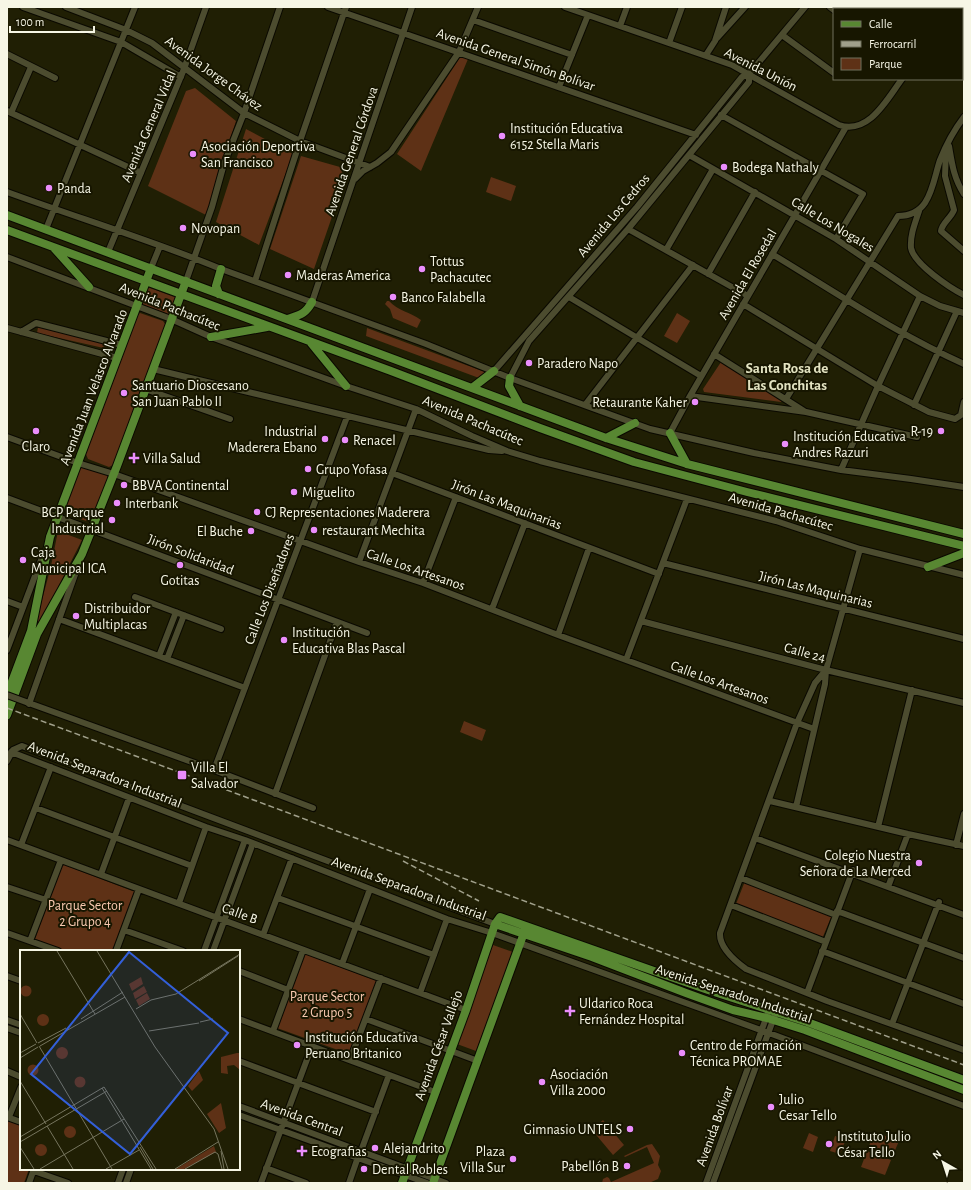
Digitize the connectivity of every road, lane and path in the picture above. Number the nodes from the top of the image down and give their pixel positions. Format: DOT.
graph roads {
  1 [pos="23,7"];
  2 [pos="68,7"];
  3 [pos="135,7"];
  4 [pos="206,7"];
  5 [pos="280,7"];
  6 [pos="328,7"];
  7 [pos="412,7"];
  8 [pos="478,7"];
  9 [pos="565,7"];
  10 [pos="627,7"];
  11 [pos="682,7"];
  12 [pos="726,7"];
  13 [pos="745,7"];
  14 [pos="805,7"];
  15 [pos="345,10"];
  16 [pos="580,10"];
  17 [pos="588,15"];
  18 [pos="473,20"];
  19 [pos="620,26"];
  20 [pos="126,30"];
  21 [pos="403,33"];
  22 [pos="782,35"];
  23 [pos="715,41"];
  24 [pos="121,42"];
  25 [pos="669,43"];
  26 [pos="459,52"];
  27 [pos="7,54"];
  28 [pos="572,55"];
  29 [pos="706,55"];
  30 [pos="31,67"];
  31 [pos="184,69"];
  32 [pos="833,72"];
  33 [pos="749,74"];
  34 [pos="181,77"];
  35 [pos="55,78"];
  36 [pos="901,80"];
  37 [pos="559,87"];
  38 [pos="9,112"];
  39 [pos="244,113"];
  40 [pos="721,116"];
  41 [pos="964,117"];
  42 [pos="846,127"];
  43 [pos="696,135"];
  44 [pos="300,141"];
  45 [pos="79,145"];
  46 [pos="947,145"];
  47 [pos="689,155"];
  48 [pos="359,163"];
  49 [pos="370,167"];
  50 [pos="713,169"];
  51 [pos="820,170"];
  52 [pos="141,173"];
  53 [pos="354,180"];
  54 [pos="7,192"];
  55 [pos="755,192"];
  56 [pos="964,193"];
  57 [pos="54,209"];
  58 [pos="918,211"];
  59 [pos="7,215"];
  60 [pos="795,215"];
  61 [pos="628,229"];
  62 [pos="7,230"];
  63 [pos="46,230"];
  64 [pos="117,231"];
  65 [pos="836,239"];
  66 [pos="52,246"];
  67 [pos="160,246"];
  68 [pos="666,250"];
  69 [pos="964,251"];
  70 [pos="108,252"];
  71 [pos="772,254"];
  72 [pos="7,257"];
  73 [pos="195,258"];
  74 [pos="870,261"];
  75 [pos="693,266"];
  76 [pos="151,268"];
  77 [pos="222,269"];
  78 [pos="708,274"];
  79 [pos="147,281"];
  80 [pos="186,281"];
  81 [pos="255,281"];
  82 [pos="89,287"];
  83 [pos="181,294"];
  84 [pos="219,294"];
  85 [pos="964,295"];
  86 [pos="748,296"];
  87 [pos="920,296"];
  88 [pos="569,297"];
  89 [pos="847,299"];
  90 [pos="312,302"];
  91 [pos="743,304"];
  92 [pos="137,306"];
  93 [pos="957,311"];
  94 [pos="964,313"];
  95 [pos="171,319"];
  96 [pos="287,319"];
  97 [pos="269,326"];
  98 [pos="7,328"];
  99 [pos="21,332"];
  100 [pos="903,333"];
  101 [pos="211,337"];
  102 [pos="637,338"];
  103 [pos="311,342"];
  104 [pos="122,346"];
  105 [pos="817,349"];
  106 [pos="939,352"];
  107 [pos="714,354"];
  108 [pos="118,358"];
  109 [pos="505,359"];
  110 [pos="964,364"];
  111 [pos="516,365"];
  112 [pos="153,369"];
  113 [pos="494,371"];
  114 [pos="701,376"];
  115 [pos="510,378"];
  116 [pos="346,386"];
  117 [pos="878,386"];
  118 [pos="472,388"];
  119 [pos="145,389"];
  120 [pos="690,396"];
  121 [pos="786,399"];
  122 [pos="964,402"];
  123 [pos="585,405"];
  124 [pos="914,405"];
  125 [pos="520,406"];
  126 [pos="416,409"];
  127 [pos="806,412"];
  128 [pos="544,415"];
  129 [pos="347,417"];
  130 [pos="230,419"];
  131 [pos="635,423"];
  132 [pos="861,424"];
  133 [pos="540,428"];
  134 [pos="408,431"];
  135 [pos="670,433"];
  136 [pos="7,437"];
  137 [pos="917,437"];
  138 [pos="606,438"];
  139 [pos="507,451"];
  140 [pos="78,462"];
  141 [pos="687,464"];
  142 [pos="841,470"];
  143 [pos="392,473"];
  144 [pos="114,474"];
  145 [pos="964,487"];
  146 [pos="791,490"];
  147 [pos="456,497"];
  148 [pos="7,498"];
  149 [pos="687,499"];
  150 [pos="788,502"];
  151 [pos="57,517"];
  152 [pos="525,523"];
  153 [pos="92,530"];
  154 [pos="964,534"];
  155 [pos="50,537"];
  156 [pos="300,541"];
  157 [pos="964,546"];
  158 [pos="589,548"];
  159 [pos="860,549"];
  160 [pos="964,553"];
  161 [pos="82,554"];
  162 [pos="359,562"];
  163 [pos="663,563"];
  164 [pos="928,567"];
  165 [pos="659,574"];
  166 [pos="964,575"];
  167 [pos="423,583"];
  168 [pos="135,597"];
  169 [pos="278,600"];
  170 [pos="7,601"];
  171 [pos="23,607"];
  172 [pos="843,608"];
  173 [pos="492,609"];
  174 [pos="176,612"];
  175 [pos="184,615"];
  176 [pos="59,619"];
  177 [pos="641,621"];
  178 [pos="337,622"];
  179 [pos="221,629"];
  180 [pos="367,633"];
  181 [pos="558,635"];
  182 [pos="964,639"];
  183 [pos="7,650"];
  184 [pos="160,656"];
  185 [pos="168,659"];
  186 [pos="626,660"];
  187 [pos="826,670"];
  188 [pos="245,688"];
  189 [pos="912,690"];
  190 [pos="7,695"];
  191 [pos="28,703"];
  192 [pos="964,703"];
  193 [pos="7,715"];
  194 [pos="797,723"];
  195 [pos="814,729"];
  196 [pos="11,752"];
  197 [pos="7,761"];
  198 [pos="51,767"];
  199 [pos="214,770"];
  200 [pos="275,794"];
  201 [pos="129,798"];
  202 [pos="770,801"];
  203 [pos="36,808"];
  204 [pos="313,808"];
  205 [pos="796,808"];
  206 [pos="964,814"];
  207 [pos="206,827"];
  208 [pos="878,827"];
  209 [pos="908,834"];
  210 [pos="756,836"];
  211 [pos="115,837"];
  212 [pos="7,840"];
  213 [pos="245,840"];
  214 [pos="253,843"];
  215 [pos="956,844"];
  216 [pos="21,845"];
  217 [pos="964,846"];
  218 [pos="292,858"];
  219 [pos="61,860"];
  220 [pos="192,866"];
  221 [pos="852,872"];
  222 [pos="101,874"];
  223 [pos="741,878"];
  224 [pos="889,885"];
  225 [pos="7,887"];
  226 [pos="139,889"];
  227 [pos="370,889"];
  228 [pos="278,898"];
  229 [pos="46,900"];
  230 [pos="179,903"];
  231 [pos="938,904"];
  232 [pos="731,905"];
  233 [pos="964,911"];
  234 [pos="837,913"];
  235 [pos="964,915"];
  236 [pos="216,917"];
  237 [pos="448,919"];
  238 [pos="224,920"];
  239 [pos="498,920"];
  240 [pos="527,926"];
  241 [pos="356,927"];
  242 [pos="124,930"];
  243 [pos="7,932"];
  244 [pos="492,933"];
  245 [pos="524,934"];
  246 [pos="264,935"];
  247 [pos="30,941"];
  248 [pos="826,942"];
  249 [pos="923,943"];
  250 [pos="521,944"];
  251 [pos="55,950"];
  252 [pos="116,950"];
  253 [pos="180,950"];
  254 [pos="204,950"];
  255 [pos="213,950"];
  256 [pos="303,950"];
  257 [pos="822,951"];
  258 [pos="434,955"];
  259 [pos="964,958"];
  260 [pos="342,964"];
  261 [pos="240,972"];
  262 [pos="7,976"];
  263 [pos="381,978"];
  264 [pos="20,981"];
  265 [pos="908,983"];
  266 [pos="288,990"];
  267 [pos="420,993"];
  268 [pos="807,994"];
  269 [pos="964,1004"];
  270 [pos="466,1010"];
  271 [pos="771,1015"];
  272 [pos="240,1019"];
  273 [pos="366,1019"];
  274 [pos="7,1020"];
  275 [pos="892,1024"];
  276 [pos="20,1025"];
  277 [pos="7,1028"];
  278 [pos="273,1031"];
  279 [pos="762,1031"];
  280 [pos="20,1033"];
  281 [pos="769,1033"];
  282 [pos="312,1046"];
  283 [pos="450,1050"];
  284 [pos="964,1050"];
  285 [pos="350,1060"];
  286 [pos="478,1061"];
  287 [pos="240,1062"];
  288 [pos="7,1071"];
  289 [pos="389,1075"];
  290 [pos="20,1077"];
  291 [pos="964,1080"];
  292 [pos="298,1083"];
  293 [pos="20,1089"];
  294 [pos="964,1090"];
  295 [pos="435,1092"];
  296 [pos="739,1094"];
  297 [pos="746,1096"];
  298 [pos="240,1106"];
  299 [pos="964,1106"];
  300 [pos="376,1112"];
  301 [pos="732,1113"];
  302 [pos="240,1115"];
  303 [pos="738,1115"];
  304 [pos="8,1117"];
  305 [pos="20,1122"];
  306 [pos="283,1123"];
  307 [pos="280,1131"];
  308 [pos="360,1154"];
  309 [pos="266,1168"];
  310 [pos="34,1170"];
  311 [pos="123,1170"];
  312 [pos="131,1170"];
  313 [pos="406,1171"];
  314 [pos="431,1182"];
  315 [pos="29,1183"];
  316 [pos="68,1183"];
  317 [pos="118,1183"];
  318 [pos="126,1183"];
  319 [pos="261,1183"];
  320 [pos="306,1183"];
  321 [pos="349,1183"];
  322 [pos="402,1183"];
  323 [pos="446,1183"];
  324 [pos="706,1183"];
  325 [pos="713,1183"];
  1 -- 24 [label="street, Avenida Jorge Chávez"];
  2 -- 20 [label="street, Avenida Jorge Chávez"];
  3 -- 20 [label="street"];
  4 -- 31 [label="street, Avenida General Vidal"];
  5 -- 39 [label="street"];
  6 -- 15 [label="street, Avenida General Simón Bolívar"];
  7 -- 21 [label="street, Avenida General Córdova"];
  8 -- 18 [label="street"];
  9 -- 16 [label="street, Avenida Unión"];
  10 -- 19 [label="street"];
  11 -- 25 [label="street"];
  12 -- 23 [label="street"];
  13 -- 23 [label="street"];
  14 -- 22 [label="street, Avenida Los Cedros"];
  15 -- 21 [label="street, Avenida General Simón Bolívar"];
  15 -- 44 [label="street"];
  16 -- 17 [label="street, Avenida Unión"];
  17 -- 19 [label="street, Avenida Unión"];
  17 -- 28 [label="street"];
  18 -- 26 [label="street"];
  18 -- 28 [label="street"];
  19 -- 25 [label="street, Avenida Unión"];
  20 -- 24 [label="street"];
  20 -- 31 [label="street, Avenida Jorge Chávez"];
  21 -- 26 [label="street, Avenida General Simón Bolívar"];
  21 -- 48 [label="street, Avenida General Córdova"];
  22 -- 32 [label="street"];
  22 -- 33 [label="street, Avenida Los Cedros"];
  23 -- 29 [label="street"];
  24 -- 34 [label="street, Avenida Jorge Chávez"];
  24 -- 45 [label="street"];
  25 -- 29 [label="street, Avenida Unión"];
  26 -- 37 [label="street, Avenida General Simón Bolívar"];
  26 -- 49 [label="street"];
  27 -- 30 [label="street"];
  28 -- 37 [label="street"];
  29 -- 33 [label="street, Avenida Unión"];
  30 -- 35 [label="street"];
  30 -- 38 [label="street"];
  31 -- 34 [label="street, Avenida General Vidal"];
  31 -- 39 [label="street, Avenida Jorge Chávez"];
  33 -- 40 [label="street, Avenida Los Cedros"];
  33 -- 42 [label="street, Avenida Unión"];
  33 -- 43 [label="street, Avenida Los Cedros"];
  34 -- 52 [label="street, Avenida General Vidal"];
  36 -- 42 [label="street"];
  37 -- 43 [label="street, Avenida General Simón Bolívar"];
  38 -- 45 [label="street"];
  39 -- 44 [label="street, Avenida Jorge Chávez"];
  39 -- 73 [label="street"];
  40 -- 47 [label="street, Avenida Los Cedros"];
  40 -- 51 [label="street"];
  41 -- 46 [label="street"];
  42 -- 51 [label="street, Avenida El Rosedal"];
  43 -- 109 [label="street, Avenida Los Cedros"];
  44 -- 48 [label="street, Avenida Jorge Chávez"];
  44 -- 81 [label="street"];
  45 -- 52 [label="street"];
  45 -- 57 [label="street"];
  46 -- 56 [label="street"];
  46 -- 58 [label="street"];
  46 -- 69 [label="street"];
  47 -- 50 [label="street, Calle Los Nogales"];
  47 -- 61 [label="street, Avenida Los Cedros"];
  48 -- 49 [label="street, Avenida Jorge Chávez"];
  48 -- 53 [label="street, Avenida General Córdova"];
  49 -- 53 [label="street"];
  50 -- 55 [label="street, Calle Los Nogales"];
  50 -- 68 [label="street"];
  51 -- 60 [label="street, Avenida El Rosedal"];
  51 -- 65 [label="street"];
  52 -- 64 [label="street, Avenida General Vidal"];
  53 -- 90 [label="street, Avenida General Córdova"];
  54 -- 57 [label="street"];
  55 -- 60 [label="street, Calle Los Nogales"];
  55 -- 78 [label="street"];
  57 -- 63 [label="street"];
  57 -- 64 [label="street"];
  58 -- 74 [label="street"];
  58 -- 85 [label="street"];
  59 -- 63 [label="main road, Avenida Pachacútec"];
  60 -- 65 [label="street, Calle Los Nogales"];
  60 -- 71 [label="street, Avenida El Rosedal"];
  61 -- 68 [label="street"];
  61 -- 88 [label="street, Avenida Los Cedros"];
  62 -- 66 [label="main road, Avenida Pachacútec"];
  63 -- 70 [label="main road, Avenida Pachacútec"];
  64 -- 67 [label="street"];
  64 -- 70 [label="street, Avenida General Vidal"];
  65 -- 74 [label="street, Calle Los Nogales"];
  66 -- 79 [label="main road, Avenida Pachacútec"];
  66 -- 82 [label="main road"];
  67 -- 73 [label="street"];
  67 -- 76 [label="street, Avenida Juan Velasco Alvarado"];
  68 -- 75 [label="street"];
  70 -- 76 [label="main road, Avenida Pachacútec"];
  71 -- 86 [label="street, Avenida El Rosedal"];
  71 -- 89 [label="street"];
  72 -- 82 [label="street, Avenida Pachacútec"];
  73 -- 77 [label="street"];
  73 -- 80 [label="street"];
  74 -- 87 [label="street, Calle Los Nogales"];
  74 -- 89 [label="street"];
  75 -- 78 [label="street"];
  75 -- 102 [label="street"];
  76 -- 79 [label="main road, Avenida Juan Velasco Alvarado"];
  76 -- 80 [label="main road, Avenida Pachacútec"];
  77 -- 81 [label="street"];
  77 -- 84 [label="main road"];
  78 -- 86 [label="street"];
  79 -- 83 [label="main road, Avenida Pachacútec"];
  79 -- 92 [label="main road, Avenida Juan Velasco Alvarado"];
  80 -- 83 [label="main road"];
  80 -- 84 [label="main road, Avenida Pachacútec"];
  81 -- 90 [label="street"];
  82 -- 92 [label="street, Avenida Pachacútec"];
  83 -- 95 [label="main road"];
  83 -- 97 [label="main road, Avenida Pachacútec"];
  84 -- 96 [label="main road, Avenida Pachacútec"];
  86 -- 91 [label="street, Avenida El Rosedal"];
  87 -- 93 [label="street, Calle Los Nogales"];
  87 -- 100 [label="street"];
  88 -- 102 [label="street"];
  88 -- 111 [label="street, Avenida Los Cedros"];
  89 -- 100 [label="street"];
  89 -- 105 [label="street"];
  90 -- 96 [label="main road"];
  90 -- 113 [label="street"];
  91 -- 105 [label="street"];
  91 -- 107 [label="street, Avenida El Rosedal"];
  92 -- 95 [label="street, Avenida Pachacútec"];
  92 -- 104 [label="main road, Avenida Juan Velasco Alvarado"];
  93 -- 94 [label="street, Calle Los Nogales"];
  93 -- 106 [label="street"];
  95 -- 101 [label="street, Avenida Pachacútec"];
  95 -- 112 [label="main road"];
  96 -- 118 [label="main road, Avenida Pachacútec"];
  97 -- 101 [label="main road"];
  97 -- 103 [label="main road, Avenida Pachacútec"];
  98 -- 99 [label="street"];
  99 -- 104 [label="street"];
  99 -- 108 [label="street"];
  100 -- 106 [label="street"];
  100 -- 117 [label="street"];
  101 -- 116 [label="street, Avenida Pachacútec"];
  102 -- 114 [label="street"];
  102 -- 123 [label="street"];
  103 -- 116 [label="main road"];
  103 -- 133 [label="main road, Avenida Pachacútec"];
  104 -- 108 [label="main road, Avenida Juan Velasco Alvarado"];
  105 -- 117 [label="street"];
  105 -- 121 [label="street"];
  106 -- 110 [label="street"];
  106 -- 124 [label="street"];
  107 -- 114 [label="street, Avenida El Rosedal"];
  107 -- 121 [label="street"];
  108 -- 140 [label="main road, Avenida Juan Velasco Alvarado"];
  109 -- 111 [label="street"];
  109 -- 113 [label="street, Avenida Los Cedros"];
  111 -- 115 [label="street, Avenida Los Cedros"];
  112 -- 119 [label="main road"];
  112 -- 129 [label="street"];
  113 -- 115 [label="street"];
  113 -- 118 [label="main road"];
  114 -- 120 [label="street, Avenida El Rosedal"];
  115 -- 123 [label="street"];
  115 -- 125 [label="main road"];
  116 -- 126 [label="street, Avenida Pachacútec"];
  117 -- 124 [label="street"];
  117 -- 132 [label="street"];
  118 -- 125 [label="main road, Avenida Pachacútec"];
  119 -- 130 [label="street"];
  119 -- 144 [label="main road"];
  120 -- 127 [label="street"];
  120 -- 135 [label="street, Avenida El Rosedal"];
  121 -- 127 [label="street"];
  122 -- 124 [label="street"];
  123 -- 131 [label="street"];
  125 -- 128 [label="main road, Avenida Pachacútec"];
  126 -- 134 [label="street"];
  126 -- 139 [label="street, Avenida Pachacútec"];
  127 -- 132 [label="street"];
  128 -- 133 [label="main road"];
  128 -- 138 [label="main road, Avenida Pachacútec"];
  129 -- 134 [label="street"];
  129 -- 156 [label="street, Calle Los Diseñadores"];
  131 -- 135 [label="street"];
  131 -- 138 [label="main road"];
  132 -- 137 [label="street"];
  132 -- 142 [label="street"];
  133 -- 150 [label="main road, Avenida Pachacútec"];
  134 -- 139 [label="street"];
  134 -- 143 [label="street"];
  135 -- 141 [label="main road"];
  135 -- 142 [label="street"];
  136 -- 140 [label="street, Calle Los Artesanos"];
  138 -- 141 [label="main road, Avenida Pachacútec"];
  139 -- 149 [label="street, Avenida Pachacútec"];
  140 -- 144 [label="street, Calle Los Artesanos"];
  140 -- 151 [label="main road, Avenida Juan Velasco Alvarado"];
  141 -- 146 [label="main road, Avenida Pachacútec"];
  142 -- 145 [label="street"];
  143 -- 147 [label="street, Jirón Las Maquinarias"];
  143 -- 162 [label="street"];
  144 -- 153 [label="main road"];
  144 -- 156 [label="street, Calle Los Artesanos"];
  146 -- 150 [label="main road"];
  146 -- 154 [label="main road, Avenida Pachacútec"];
  147 -- 152 [label="street, Jirón Las Maquinarias"];
  147 -- 167 [label="street"];
  148 -- 151 [label="street, Jirón Solidaridad"];
  149 -- 159 [label="street, Avenida Pachacútec"];
  149 -- 163 [label="street"];
  150 -- 157 [label="main road, Avenida Pachacútec"];
  151 -- 153 [label="street, Jirón Solidaridad"];
  151 -- 155 [label="main road, Avenida Juan Velasco Alvarado"];
  152 -- 158 [label="street, Jirón Las Maquinarias"];
  152 -- 173 [label="street"];
  153 -- 161 [label="main road"];
  153 -- 169 [label="street, Jirón Solidaridad"];
  155 -- 171 [label="street, Avenida Juan Velasco Alvarado"];
  155 -- 190 [label="main road, Avenida Juan Velasco Alvarado"];
  156 -- 162 [label="street, Calle Los Artesanos"];
  156 -- 169 [label="street, Calle Los Diseñadores"];
  158 -- 165 [label="street, Jirón Las Maquinarias"];
  158 -- 181 [label="street"];
  159 -- 164 [label="street, Avenida Pachacútec"];
  159 -- 172 [label="street"];
  160 -- 164 [label="main road"];
  161 -- 176 [label="street"];
  161 -- 193 [label="main road"];
  162 -- 167 [label="street, Calle Los Artesanos"];
  163 -- 165 [label="street"];
  163 -- 172 [label="street, Jirón Las Maquinarias"];
  164 -- 166 [label="street, Avenida Pachacútec"];
  165 -- 177 [label="street"];
  167 -- 173 [label="street, Calle Los Artesanos"];
  168 -- 174 [label="street"];
  169 -- 178 [label="street, Jirón Solidaridad"];
  169 -- 188 [label="street, Calle Los Diseñadores"];
  170 -- 171 [label="street"];
  171 -- 183 [label="street, Avenida Juan Velasco Alvarado"];
  172 -- 182 [label="street, Jirón Las Maquinarias"];
  172 -- 187 [label="street"];
  173 -- 181 [label="street, Calle Los Artesanos"];
  174 -- 175 [label="street"];
  174 -- 184 [label="street"];
  175 -- 179 [label="street"];
  175 -- 185 [label="street"];
  176 -- 184 [label="street"];
  176 -- 191 [label="street"];
  177 -- 186 [label="street"];
  177 -- 187 [label="street, Calle 24"];
  178 -- 180 [label="street, Jirón Solidaridad"];
  178 -- 200 [label="street"];
  181 -- 186 [label="street, Calle Los Artesanos"];
  184 -- 185 [label="street"];
  185 -- 188 [label="street"];
  186 -- 194 [label="street, Calle Los Artesanos"];
  187 -- 189 [label="street, Calle 24"];
  187 -- 194 [label="street"];
  187 -- 195 [label="street"];
  188 -- 199 [label="street, Calle Los Diseñadores"];
  189 -- 192 [label="street, Calle 24"];
  189 -- 208 [label="street"];
  190 -- 191 [label="street, bridge"];
  191 -- 199 [label="street"];
  194 -- 195 [label="street, Calle Los Artesanos"];
  194 -- 202 [label="street"];
  195 -- 205 [label="street"];
  196 -- 197 [label="street"];
  196 -- 198 [label="street, Avenida Separadora Industrial"];
  196 -- 239 [label="street, Avenida Separadora Industrial"];
  198 -- 201 [label="street, Avenida Separadora Industrial"];
  198 -- 203 [label="street"];
  199 -- 200 [label="street"];
  200 -- 204 [label="street"];
  201 -- 207 [label="street, Avenida Separadora Industrial"];
  201 -- 211 [label="street"];
  202 -- 205 [label="street"];
  202 -- 210 [label="street"];
  203 -- 211 [label="street"];
  203 -- 216 [label="street"];
  205 -- 208 [label="street"];
  206 -- 215 [label="street"];
  207 -- 213 [label="street, Avenida Separadora Industrial"];
  207 -- 220 [label="street"];
  208 -- 209 [label="street"];
  209 -- 215 [label="street"];
  209 -- 224 [label="street"];
  210 -- 221 [label="street"];
  210 -- 223 [label="street"];
  211 -- 220 [label="street"];
  211 -- 222 [label="street"];
  212 -- 216 [label="street, Calle B"];
  213 -- 214 [label="street, Avenida Separadora Industrial"];
  213 -- 236 [label="street"];
  214 -- 218 [label="street, Avenida Separadora Industrial"];
  214 -- 238 [label="street"];
  215 -- 217 [label="street"];
  216 -- 219 [label="street, Calle B"];
  218 -- 227 [label="street, Avenida Separadora Industrial"];
  218 -- 228 [label="street"];
  219 -- 222 [label="street, Calle B"];
  219 -- 229 [label="street"];
  220 -- 230 [label="street"];
  221 -- 224 [label="street"];
  221 -- 234 [label="street"];
  222 -- 226 [label="street, Calle B"];
  223 -- 232 [label="street"];
  223 -- 234 [label="street"];
  224 -- 231 [label="street"];
  225 -- 229 [label="street"];
  226 -- 230 [label="street, Calle B"];
  226 -- 242 [label="street"];
  227 -- 237 [label="street, Avenida Separadora Industrial"];
  227 -- 241 [label="street"];
  228 -- 241 [label="street"];
  228 -- 246 [label="street"];
  229 -- 247 [label="street"];
  230 -- 236 [label="street, Calle B"];
  231 -- 233 [label="street"];
  231 -- 235 [label="street"];
  231 -- 249 [label="street"];
  232 -- 248 [label="street"];
  232 -- 268 [label="street, Avenida Separadora Industrial"];
  234 -- 248 [label="street"];
  234 -- 249 [label="street"];
  236 -- 238 [label="street, Calle B"];
  236 -- 254 [label="street"];
  237 -- 244 [label="street, Avenida Separadora Industrial"];
  237 -- 258 [label="street"];
  238 -- 246 [label="street, Calle B"];
  238 -- 255 [label="street"];
  239 -- 240 [label="main road, Avenida Separadora Industrial"];
  239 -- 244 [label="main road, Avenida César Vallejo"];
  239 -- 245 [label="main road, Avenida Separadora Industrial"];
  240 -- 245 [label="main road"];
  240 -- 271 [label="main road, Avenida Separadora Industrial"];
  241 -- 258 [label="street"];
  241 -- 260 [label="street"];
  242 -- 252 [label="street"];
  242 -- 253 [label="street"];
  243 -- 247 [label="street"];
  244 -- 250 [label="street, Avenida Separadora Industrial"];
  244 -- 270 [label="main road, Avenida César Vallejo"];
  245 -- 250 [label="main road"];
  245 -- 271 [label="main road, Avenida Separadora Industrial"];
  246 -- 256 [label="street, Calle B"];
  247 -- 251 [label="street"];
  248 -- 257 [label="street"];
  249 -- 259 [label="street"];
  249 -- 265 [label="street"];
  250 -- 279 [label="street, Avenida Separadora Industrial"];
  250 -- 286 [label="main road"];
  256 -- 260 [label="street, Calle B"];
  256 -- 266 [label="street"];
  257 -- 265 [label="street"];
  257 -- 268 [label="street"];
  258 -- 267 [label="street"];
  260 -- 263 [label="street, Calle B"];
  261 -- 266 [label="street"];
  262 -- 264 [label="street"];
  263 -- 267 [label="street, Calle B"];
  263 -- 273 [label="street"];
  265 -- 269 [label="street"];
  265 -- 275 [label="street"];
  266 -- 278 [label="street"];
  267 -- 270 [label="street, Calle B"];
  268 -- 275 [label="street, Avenida Separadora Industrial"];
  270 -- 283 [label="main road, Avenida César Vallejo"];
  271 -- 279 [label="street, Avenida Bolívar"];
  271 -- 281 [label="street, Avenida Bolívar"];
  271 -- 291 [label="main road, Avenida Separadora Industrial"];
  271 -- 294 [label="main road, Avenida Separadora Industrial"];
  272 -- 278 [label="street"];
  273 -- 283 [label="street"];
  273 -- 285 [label="street"];
  274 -- 276 [label="street"];
  275 -- 284 [label="street, Avenida Separadora Industrial"];
  277 -- 280 [label="street"];
  278 -- 282 [label="street"];
  279 -- 281 [label="street, Avenida Separadora Industrial"];
  279 -- 296 [label="street, Avenida Bolívar"];
  281 -- 297 [label="street, Avenida Bolívar"];
  281 -- 299 [label="street, Avenida Separadora Industrial"];
  282 -- 285 [label="street"];
  282 -- 292 [label="street"];
  283 -- 286 [label="street"];
  283 -- 295 [label="main road, Avenida César Vallejo"];
  285 -- 289 [label="street"];
  286 -- 314 [label="main road"];
  287 -- 292 [label="street"];
  288 -- 290 [label="street"];
  289 -- 295 [label="street"];
  289 -- 300 [label="street"];
  292 -- 300 [label="street"];
  292 -- 306 [label="street"];
  293 -- 304 [label="street"];
  295 -- 313 [label="main road, Avenida César Vallejo"];
  296 -- 297 [label="street"];
  296 -- 301 [label="street, Avenida Bolívar"];
  297 -- 303 [label="street, Avenida Bolívar"];
  298 -- 306 [label="street, Avenida Central"];
  300 -- 308 [label="street"];
  301 -- 303 [label="street"];
  301 -- 324 [label="street, Avenida Bolívar"];
  302 -- 307 [label="street, Avenida Central"];
  303 -- 325 [label="street, Avenida Bolívar"];
  304 -- 305 [label="street"];
  306 -- 307 [label="street"];
  306 -- 308 [label="street, Avenida Central"];
  307 -- 308 [label="street, Avenida Central"];
  307 -- 309 [label="street"];
  308 -- 313 [label="street, Avenida Central"];
  308 -- 321 [label="street"];
  309 -- 319 [label="street"];
  309 -- 320 [label="street"];
  310 -- 315 [label="street"];
  310 -- 316 [label="street"];
  311 -- 317 [label="street"];
  312 -- 318 [label="street"];
  313 -- 314 [label="street, Avenida Central"];
  313 -- 322 [label="main road, Avenida César Vallejo"];
  314 -- 323 [label="street, Avenida Central"];
}
